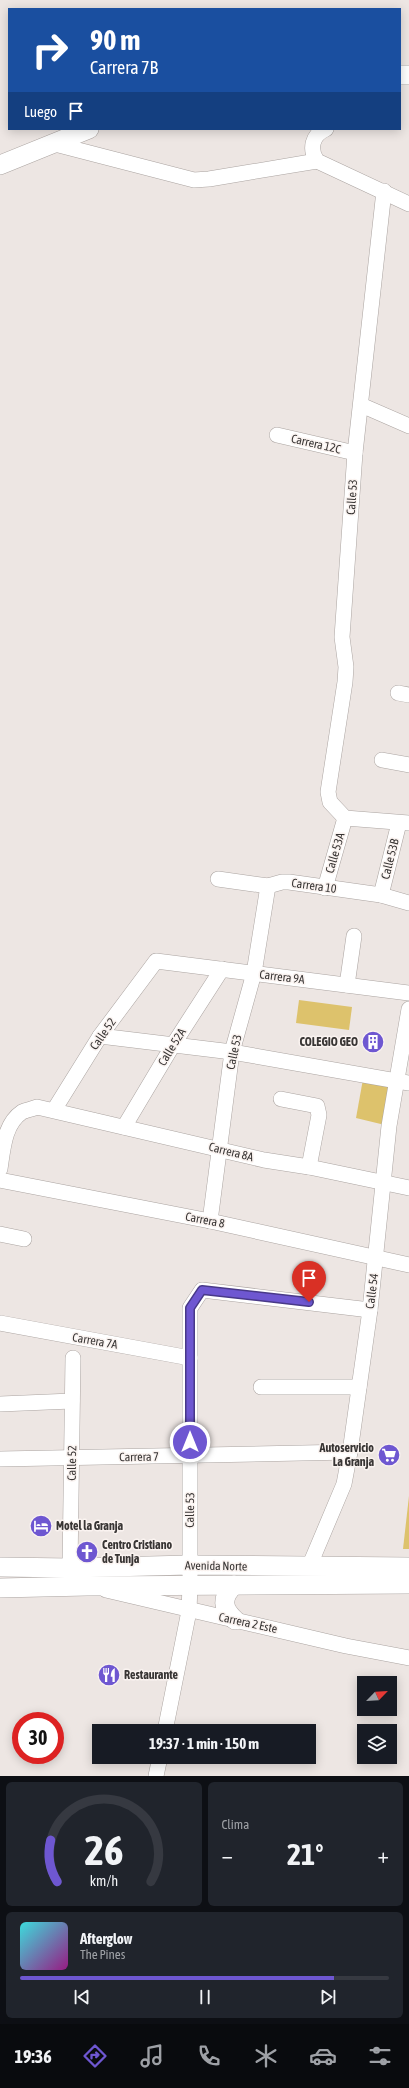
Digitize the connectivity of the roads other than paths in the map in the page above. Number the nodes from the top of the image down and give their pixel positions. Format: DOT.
graph roads {
  1 [pos="86,130"];
  2 [pos="324,130"];
  3 [pos="51,143"];
  4 [pos="317,160"];
  5 [pos="0,165"];
  6 [pos="384,191"];
  7 [pos="409,204"];
  8 [pos="361,405"];
  9 [pos="409,426"];
  10 [pos="277,435"];
  11 [pos="355,453"];
  12 [pos="382,760"];
  13 [pos="409,765"];
  14 [pos="345,818"];
  15 [pos="404,823"];
  16 [pos="218,879"];
  17 [pos="268,886"];
  18 [pos="326,888"];
  19 [pos="381,896"];
  20 [pos="409,903"];
  21 [pos="354,936"];
  22 [pos="156,961"];
  23 [pos="222,970"];
  24 [pos="254,974"];
  25 [pos="347,985"];
  26 [pos="409,993"];
  27 [pos="409,1009"];
  28 [pos="100,1036"];
  29 [pos="173,1044"];
  30 [pos="232,1052"];
  31 [pos="403,1082"];
  32 [pos="281,1099"];
  33 [pos="54,1110"];
  34 [pos="124,1126"];
  35 [pos="220,1149"];
  36 [pos="309,1167"];
  37 [pos="0,1169"];
  38 [pos="0,1180"];
  39 [pos="384,1182"];
  40 [pos="409,1188"];
  41 [pos="210,1221"];
  42 [pos="0,1234"];
  43 [pos="24,1239"];
  44 [pos="376,1256"];
  45 [pos="409,1265"];
  46 [pos="370,1310"];
  47 [pos="0,1323"];
  48 [pos="73,1358"];
  49 [pos="190,1358"];
  50 [pos="261,1387"];
  51 [pos="359,1387"];
  52 [pos="72,1401"];
  53 [pos="0,1404"];
  54 [pos="350,1452"];
  55 [pos="191,1456"];
  56 [pos="72,1458"];
  57 [pos="0,1459"];
  58 [pos="189,1565"];
  59 [pos="0,1566"];
  60 [pos="309,1567"];
  61 [pos="409,1567"];
  62 [pos="70,1568"];
  63 [pos="409,1584"];
  64 [pos="190,1585"];
  65 [pos="234,1585"];
  66 [pos="87,1586"];
  67 [pos="0,1588"];
  68 [pos="189,1610"];
  69 [pos="235,1620"];
  70 [pos="409,1658"];
  71 [pos="166,1724"];
  72 [pos="159,1764"];
  73 [pos="156,1776"];
  1 -- 3 [label="main road"];
  2 -- 4 [label="street"];
  3 -- 4 [label="street"];
  3 -- 5 [label="main road"];
  4 -- 6 [label="street"];
  6 -- 7 [label="street"];
  6 -- 8 [label="street, Calle 53"];
  8 -- 9 [label="street"];
  8 -- 11 [label="street, Calle 53"];
  10 -- 11 [label="street, Carrera 12C"];
  11 -- 14 [label="street, Calle 53"];
  12 -- 13 [label="street"];
  14 -- 15 [label="street"];
  14 -- 18 [label="street, Calle 53A"];
  15 -- 19 [label="street, Calle 53B"];
  16 -- 17 [label="street, Carrera 10"];
  17 -- 18 [label="street, Carrera 10"];
  17 -- 24 [label="street, Calle 53"];
  18 -- 19 [label="street, Carrera 10"];
  19 -- 20 [label="street, Carrera 10"];
  21 -- 25 [label="street"];
  22 -- 23 [label="street, Carrera 9A"];
  22 -- 28 [label="street, Calle 52"];
  23 -- 24 [label="street, Carrera 9A"];
  23 -- 29 [label="street, Calle 52A"];
  24 -- 25 [label="street, Carrera 9A"];
  24 -- 30 [label="street, Calle 53"];
  25 -- 26 [label="street, Carrera 9A"];
  27 -- 31 [label="street, Calle 54"];
  28 -- 29 [label="street"];
  28 -- 33 [label="street, Calle 52"];
  29 -- 30 [label="street"];
  29 -- 34 [label="street, Calle 52A"];
  30 -- 31 [label="street"];
  30 -- 35 [label="street, Calle 53"];
  31 -- 39 [label="street, Calle 54"];
  32 -- 36 [label="street"];
  33 -- 34 [label="street, Carrera 8A"];
  33 -- 37 [label="street, Carrera 8A"];
  34 -- 35 [label="street, Carrera 8A"];
  35 -- 36 [label="street, Carrera 8A"];
  35 -- 41 [label="street, Calle 53"];
  36 -- 39 [label="street, Carrera 8A"];
  38 -- 41 [label="street, Carrera 8"];
  39 -- 40 [label="street, Carrera 8A"];
  39 -- 44 [label="street, Calle 54"];
  41 -- 44 [label="street, Carrera 8"];
  42 -- 43 [label="street"];
  44 -- 45 [label="street, Carrera 8"];
  44 -- 46 [label="street, Calle 54"];
  46 -- 49 [label="street, Calle 53"];
  46 -- 51 [label="street, Calle 54"];
  47 -- 49 [label="street, Carrera 7A"];
  48 -- 52 [label="street, Calle 52"];
  49 -- 55 [label="street, Calle 53"];
  50 -- 51 [label="street"];
  51 -- 54 [label="street, Calle 54"];
  52 -- 53 [label="street"];
  52 -- 56 [label="street, Calle 52"];
  54 -- 55 [label="street, Carrera 7"];
  54 -- 60 [label="street, Calle 54"];
  55 -- 56 [label="street, Carrera 7"];
  55 -- 58 [label="street, Calle 53"];
  56 -- 57 [label="street, Carrera 7"];
  56 -- 62 [label="street, Calle 52"];
  58 -- 60 [label="main road, Avenida Norte"];
  58 -- 62 [label="main road, Avenida Norte"];
  58 -- 64 [label="street, Calle 53"];
  59 -- 62 [label="main road, Avenida Norte"];
  60 -- 61 [label="main road, Avenida Norte"];
  63 -- 65 [label="main road, Avenida Norte"];
  64 -- 65 [label="main road, Avenida Norte"];
  64 -- 66 [label="main road, Avenida Norte"];
  64 -- 68 [label="street, Calle 53"];
  65 -- 69 [label="main road"];
  66 -- 67 [label="main road, Avenida Norte"];
  66 -- 68 [label="street, Carrera 2 Este"];
  68 -- 69 [label="street, Carrera 2 Este"];
  68 -- 71 [label="street, Calle 53"];
  69 -- 70 [label="street, Carrera 2 Este"];
  72 -- 73 [label="street"];
}
